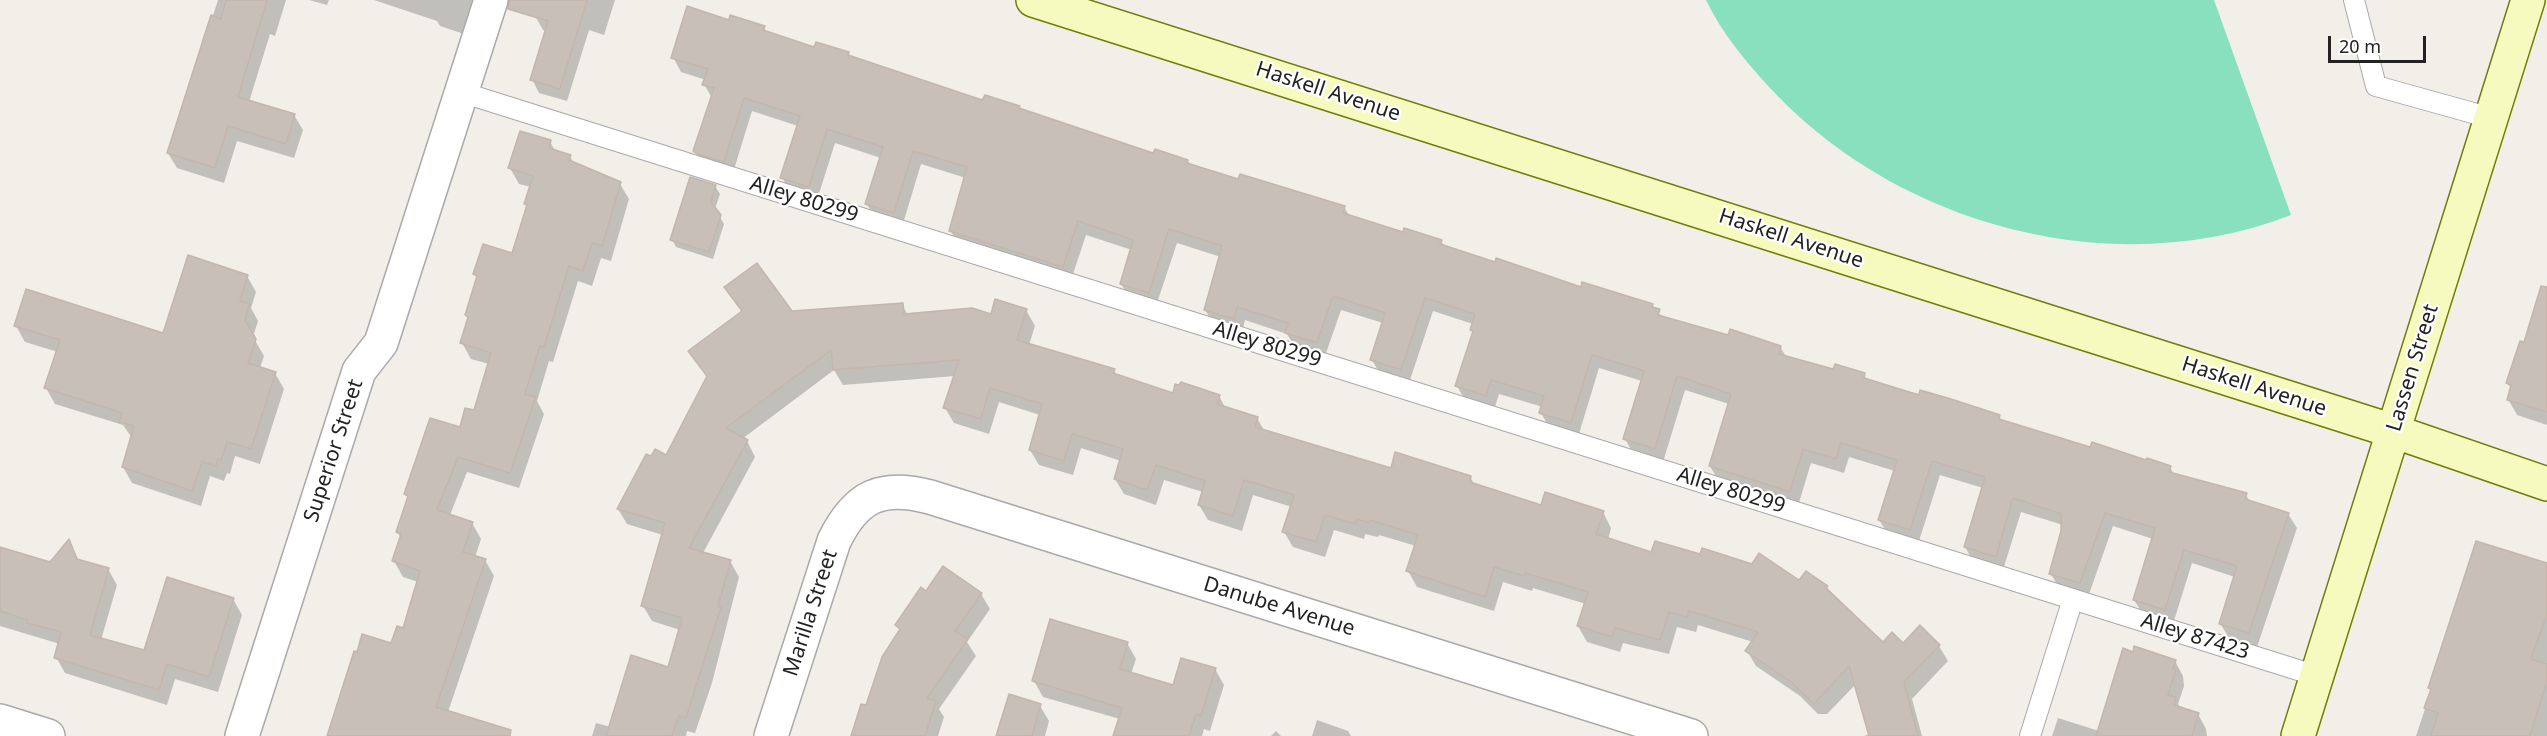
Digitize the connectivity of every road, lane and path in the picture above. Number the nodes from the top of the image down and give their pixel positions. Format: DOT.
graph roads {
  1 [pos="491,0"];
  2 [pos="1034,0"];
  3 [pos="2354,0"];
  4 [pos="2528,0"];
  5 [pos="461,92"];
  6 [pos="2491,118"];
  7 [pos="2393,431"];
  8 [pos="2547,484"];
  9 [pos="866,499"];
  10 [pos="2073,599"];
  11 [pos="2317,676"];
  12 [pos="0,721"];
  13 [pos="48,736"];
  14 [pos="242,736"];
  15 [pos="771,736"];
  16 [pos="1691,736"];
  17 [pos="2030,736"];
  18 [pos="2298,736"];
  1 -- 5 [label="street, Superior Street"];
  2 -- 7 [label="main road, Haskell Avenue"];
  3 -- 6 [label="lane"];
  4 -- 6 [label="main road, Lassen Street"];
  5 -- 10 [label="lane, Alley 80299"];
  5 -- 14 [label="street, Superior Street"];
  6 -- 7 [label="main road, Lassen Street"];
  7 -- 8 [label="main road, Haskell Avenue"];
  7 -- 11 [label="main road, Lassen Street"];
  9 -- 15 [label="street, Marilla Street"];
  9 -- 16 [label="street, Danube Avenue"];
  10 -- 11 [label="lane, Alley 87423"];
  10 -- 17 [label="lane"];
  11 -- 18 [label="main road, Lassen Street"];
  12 -- 13 [label="street"];
}
